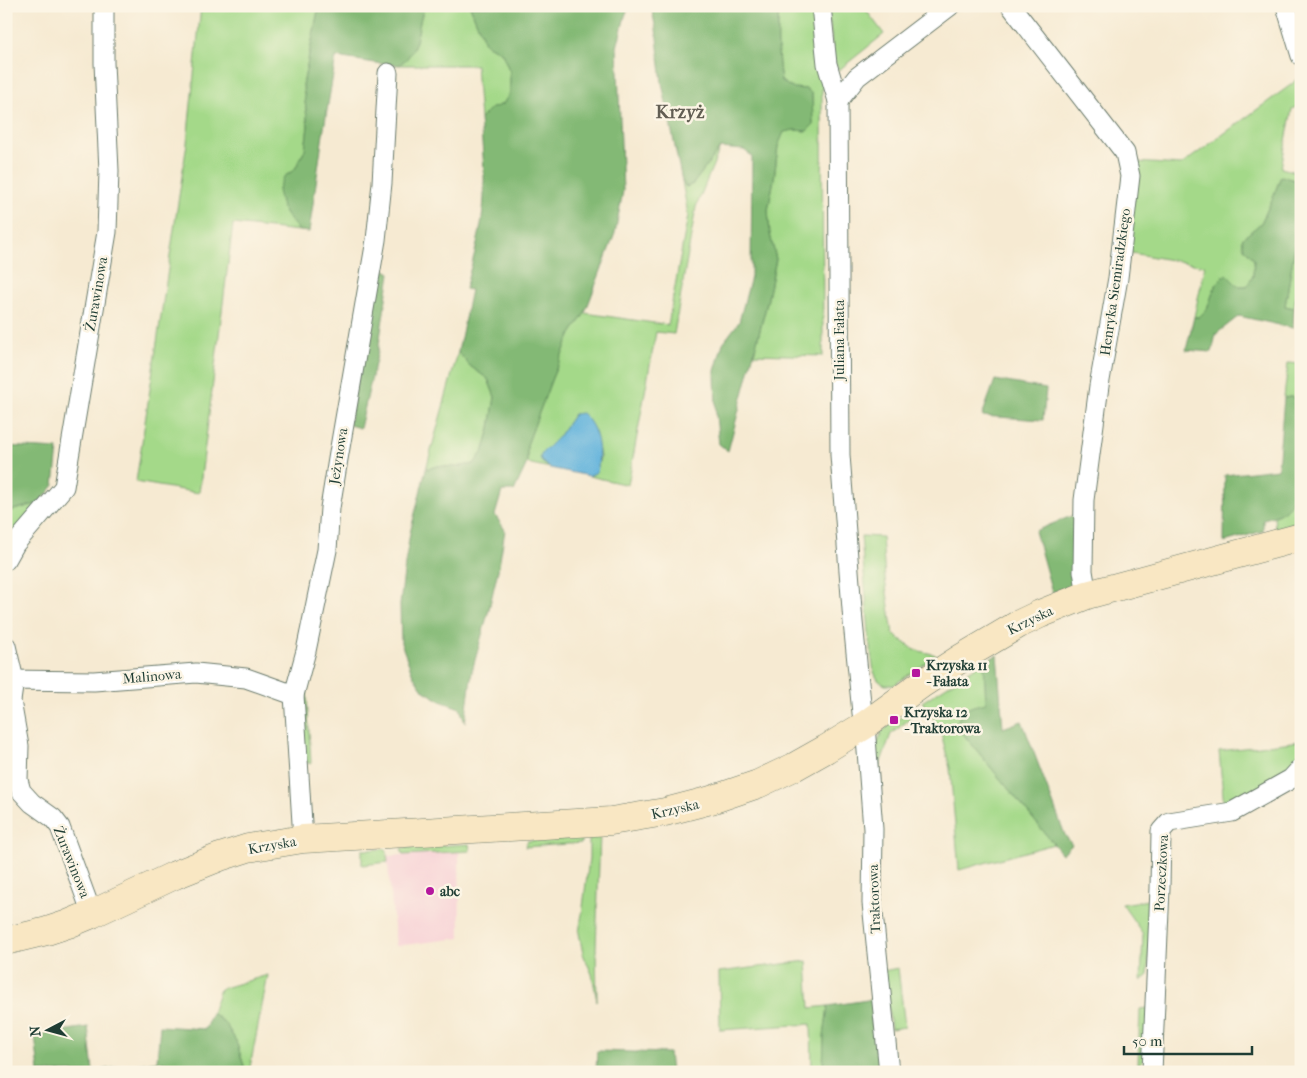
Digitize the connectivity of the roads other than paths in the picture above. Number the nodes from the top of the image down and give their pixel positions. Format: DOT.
graph roads {
  1 [pos="104,6"];
  2 [pos="822,6"];
  3 [pos="950,6"];
  4 [pos="1011,6"];
  5 [pos="1286,6"];
  6 [pos="1301,56"];
  7 [pos="388,73"];
  8 [pos="838,101"];
  9 [pos="1301,537"];
  10 [pos="6,560"];
  11 [pos="1087,595"];
  12 [pos="6,646"];
  13 [pos="10,680"];
  14 [pos="294,695"];
  15 [pos="865,725"];
  16 [pos="1301,768"];
  17 [pos="303,839"];
  18 [pos="92,914"];
  19 [pos="6,941"];
  20 [pos="889,1072"];
  21 [pos="1152,1072"];
  1 -- 10 [label="street, Żurawinowa"];
  2 -- 8 [label="street, Juliana Fałata"];
  3 -- 8 [label="street"];
  4 -- 11 [label="street, Henryka Siemiradzkiego"];
  5 -- 6 [label="street"];
  7 -- 14 [label="street, Jeżynowa"];
  8 -- 15 [label="street, Juliana Fałata"];
  9 -- 11 [label="street, Krzyska"];
  11 -- 15 [label="street, Krzyska"];
  12 -- 13 [label="street, Żurawinowa"];
  13 -- 14 [label="street, Malinowa"];
  13 -- 18 [label="street, Żurawinowa"];
  14 -- 17 [label="street, Jeżynowa"];
  15 -- 17 [label="street, Krzyska"];
  15 -- 20 [label="street, Traktorowa"];
  16 -- 21 [label="street, Porzeczkowa"];
  17 -- 18 [label="street, Krzyska"];
  18 -- 19 [label="street, Krzyska"];
}
